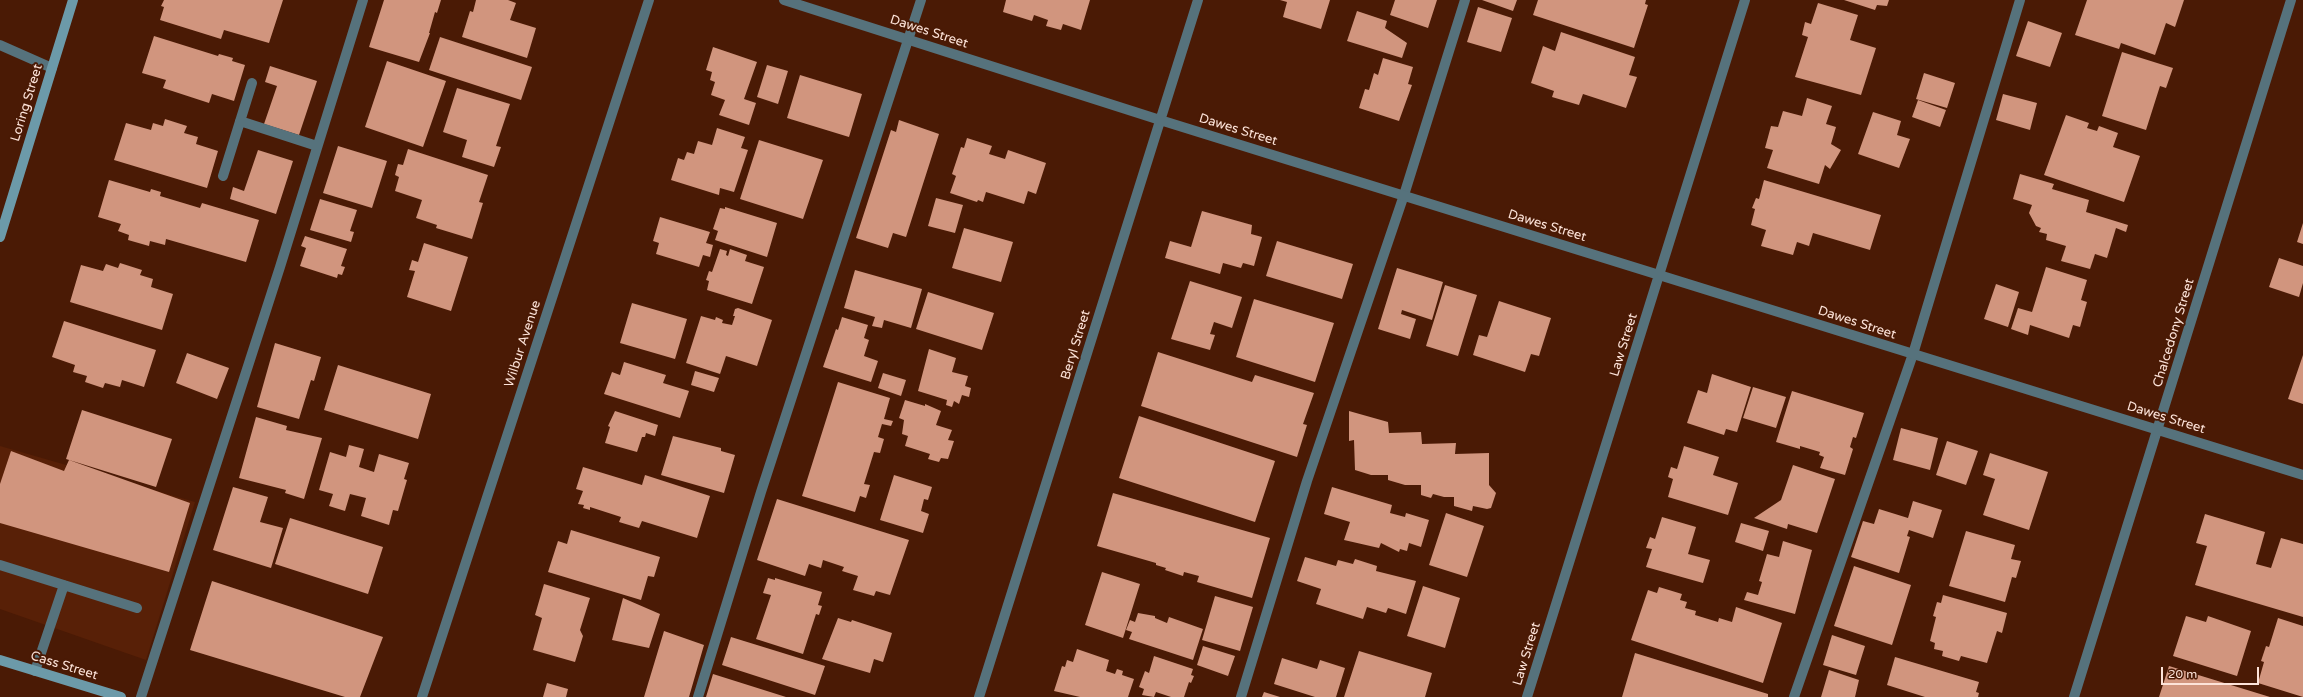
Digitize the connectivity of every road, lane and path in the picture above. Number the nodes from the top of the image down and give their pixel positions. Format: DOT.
graph roads {
  1 [pos="73,0"];
  2 [pos="363,0"];
  3 [pos="649,0"];
  4 [pos="784,0"];
  5 [pos="921,0"];
  6 [pos="1198,0"];
  7 [pos="1465,0"];
  8 [pos="1745,0"];
  9 [pos="2020,0"];
  10 [pos="2291,0"];
  11 [pos="909,40"];
  12 [pos="0,45"];
  13 [pos="52,68"];
  14 [pos="252,83"];
  15 [pos="1160,120"];
  16 [pos="240,121"];
  17 [pos="318,146"];
  18 [pos="223,176"];
  19 [pos="1404,195"];
  20 [pos="0,237"];
  21 [pos="1659,274"];
  22 [pos="1913,354"];
  23 [pos="2158,428"];
  24 [pos="2303,475"];
  25 [pos="0,565"];
  26 [pos="64,586"];
  27 [pos="137,608"];
  28 [pos="0,660"];
  29 [pos="35,671"];
  30 [pos="121,697"];
  31 [pos="141,697"];
  32 [pos="422,697"];
  33 [pos="698,697"];
  34 [pos="979,697"];
  35 [pos="1241,697"];
  36 [pos="1527,697"];
  37 [pos="1794,697"];
  38 [pos="2074,697"];
  1 -- 13 [label="street, Loring Street"];
  2 -- 17 [label="street"];
  3 -- 32 [label="street, Wilbur Avenue"];
  4 -- 11 [label="street, Dawes Street"];
  5 -- 11 [label="street"];
  6 -- 15 [label="street, Beryl Street"];
  7 -- 19 [label="street"];
  8 -- 21 [label="street, Law Street"];
  9 -- 22 [label="street"];
  10 -- 23 [label="street, Chalcedony Street"];
  11 -- 15 [label="street, Dawes Street"];
  11 -- 33 [label="street"];
  12 -- 13 [label="street"];
  13 -- 20 [label="street, Loring Street"];
  14 -- 16 [label="street"];
  15 -- 19 [label="street, Dawes Street"];
  15 -- 34 [label="street, Beryl Street"];
  16 -- 17 [label="street"];
  16 -- 18 [label="street"];
  17 -- 31 [label="street"];
  19 -- 21 [label="street, Dawes Street"];
  19 -- 35 [label="street"];
  21 -- 22 [label="street, Dawes Street"];
  21 -- 36 [label="street, Law Street"];
  22 -- 23 [label="street, Dawes Street"];
  22 -- 37 [label="street"];
  23 -- 24 [label="street, Dawes Street"];
  23 -- 38 [label="street, Chalcedony Street"];
  25 -- 26 [label="street"];
  26 -- 27 [label="street"];
  26 -- 29 [label="street"];
  28 -- 29 [label="street, Cass Street"];
  29 -- 30 [label="street, Cass Street"];
}
